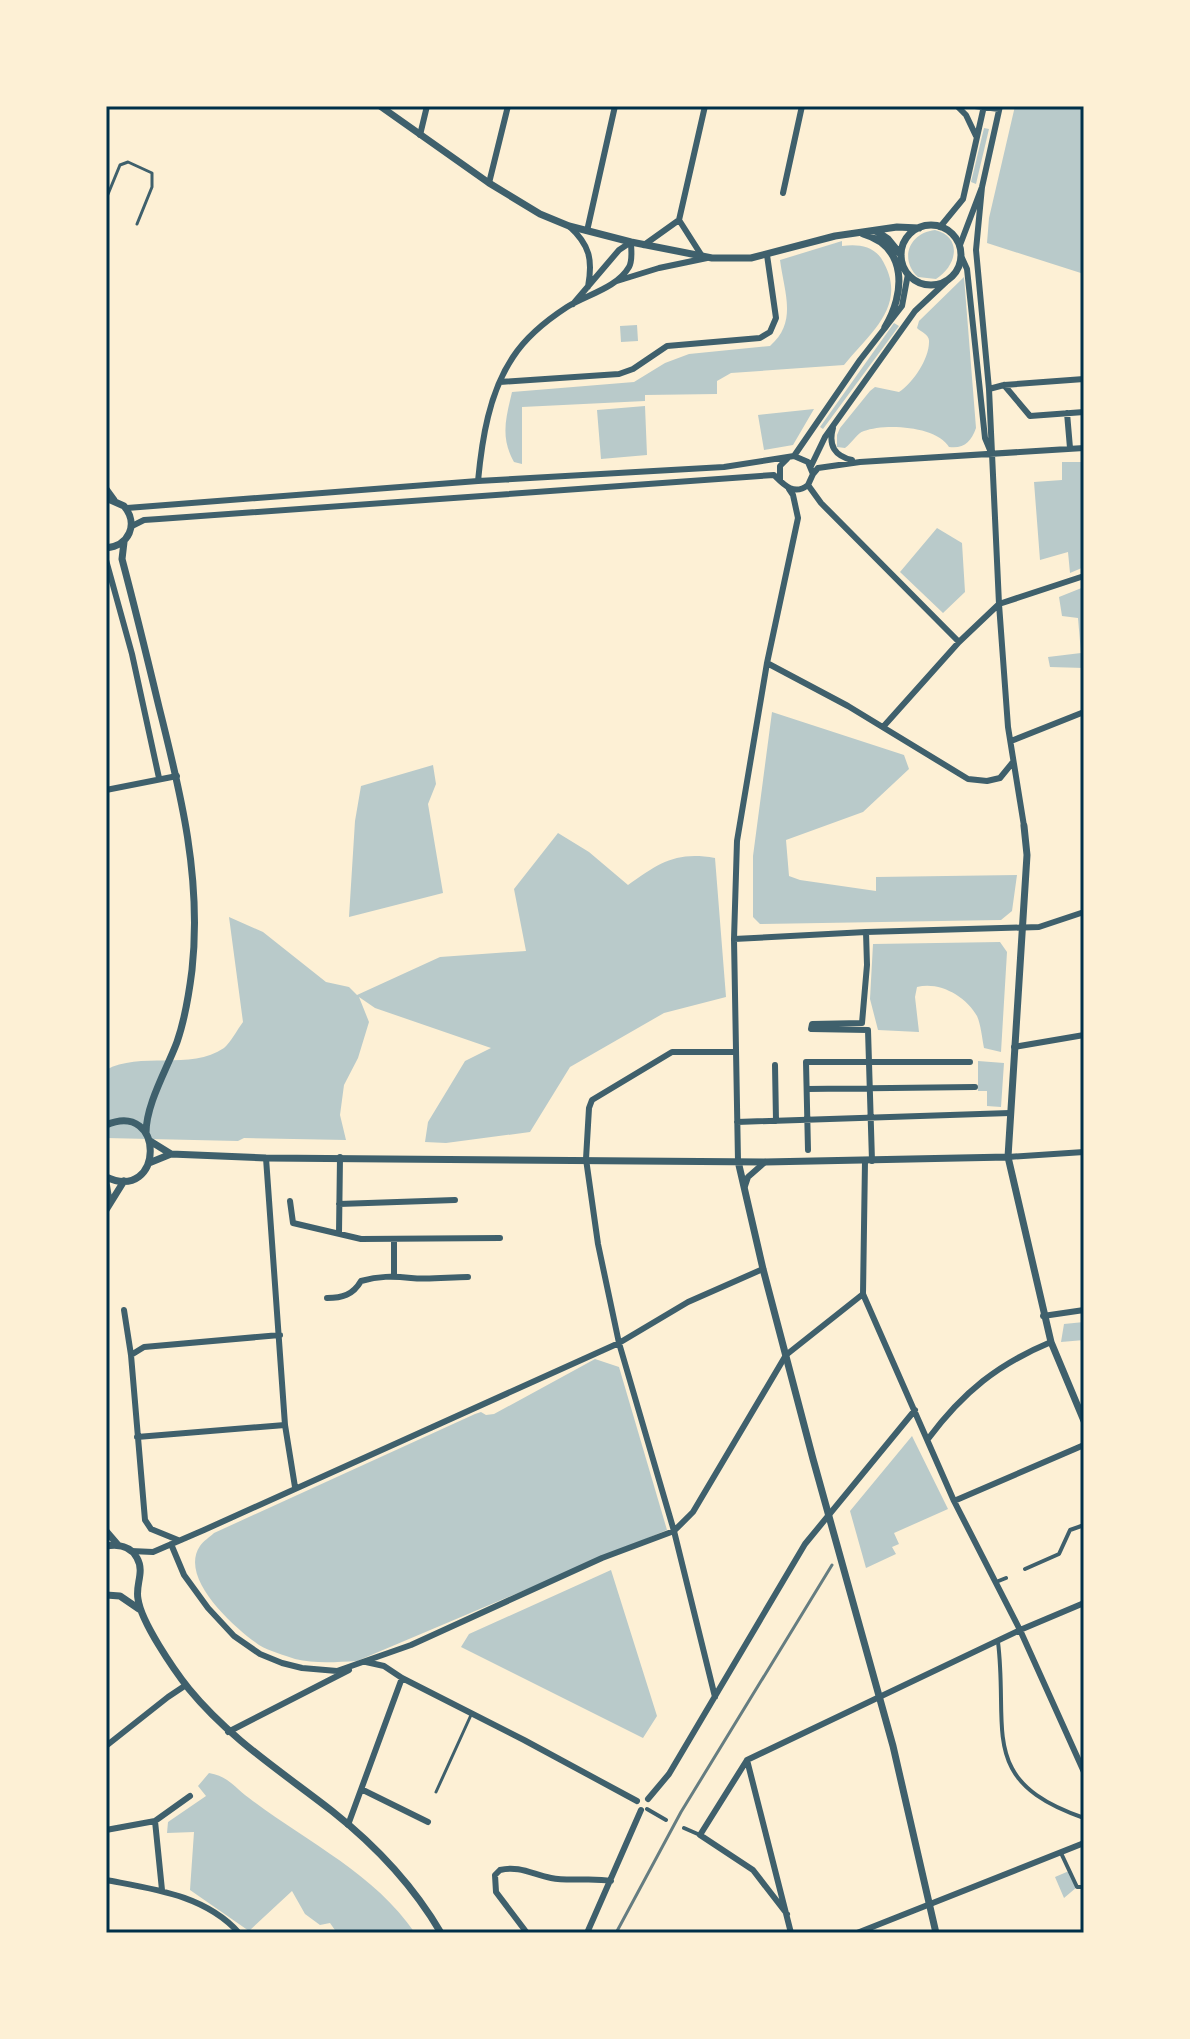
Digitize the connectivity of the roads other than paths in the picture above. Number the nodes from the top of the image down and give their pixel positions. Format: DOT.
graph roads {
  1 [pos="380,106"];
  2 [pos="427,106"];
  3 [pos="508,106"];
  4 [pos="615,106"];
  5 [pos="705,106"];
  6 [pos="802,106"];
  7 [pos="957,106"];
  8 [pos="975,106"];
  9 [pos="984,107"];
  10 [pos="999,108"];
  11 [pos="420,135"];
  12 [pos="977,140"];
  13 [pos="489,183"];
  14 [pos="982,187"];
  15 [pos="783,193"];
  16 [pos="106,199"];
  17 [pos="679,220"];
  18 [pos="137,224"];
  19 [pos="569,226"];
  20 [pos="940,227"];
  21 [pos="919,228"];
  22 [pos="874,230"];
  23 [pos="587,231"];
  24 [pos="857,233"];
  25 [pos="631,242"];
  26 [pos="644,245"];
  27 [pos="960,245"];
  28 [pos="767,255"];
  29 [pos="901,255"];
  30 [pos="702,256"];
  31 [pos="712,258"];
  32 [pos="962,258"];
  33 [pos="908,274"];
  34 [pos="614,282"];
  35 [pos="946,282"];
  36 [pos="588,288"];
  37 [pos="573,304"];
  38 [pos="885,327"];
  39 [pos="1084,379"];
  40 [pos="500,382"];
  41 [pos="1004,385"];
  42 [pos="989,389"];
  43 [pos="1084,412"];
  44 [pos="1067,413"];
  45 [pos="835,422"];
  46 [pos="1070,448"];
  47 [pos="1084,448"];
  48 [pos="992,453"];
  49 [pos="791,457"];
  50 [pos="860,462"];
  51 [pos="812,470"];
  52 [pos="478,481"];
  53 [pos="781,482"];
  54 [pos="808,485"];
  55 [pos="106,489"];
  56 [pos="789,489"];
  57 [pos="110,499"];
  58 [pos="127,508"];
  59 [pos="132,526"];
  60 [pos="124,542"];
  61 [pos="108,548"];
  62 [pos="122,559"];
  63 [pos="106,560"];
  64 [pos="1084,576"];
  65 [pos="999,604"];
  66 [pos="959,642"];
  67 [pos="767,663"];
  68 [pos="1082,713"];
  69 [pos="1084,722"];
  70 [pos="883,727"];
  71 [pos="1011,741"];
  72 [pos="1013,762"];
  73 [pos="177,776"];
  74 [pos="159,778"];
  75 [pos="106,790"];
  76 [pos="1024,826"];
  77 [pos="1084,912"];
  78 [pos="1022,928"];
  79 [pos="866,932"];
  80 [pos="734,939"];
  81 [pos="1084,1035"];
  82 [pos="1014,1047"];
  83 [pos="736,1052"];
  84 [pos="869,1061"];
  85 [pos="970,1062"];
  86 [pos="775,1065"];
  87 [pos="975,1087"];
  88 [pos="807,1089"];
  89 [pos="870,1089"];
  90 [pos="1010,1113"];
  91 [pos="147,1114"];
  92 [pos="871,1117"];
  93 [pos="807,1120"];
  94 [pos="776,1121"];
  95 [pos="737,1122"];
  96 [pos="131,1123"];
  97 [pos="106,1125"];
  98 [pos="148,1137"];
  99 [pos="808,1150"];
  100 [pos="1084,1152"];
  101 [pos="171,1154"];
  102 [pos="340,1157"];
  103 [pos="1008,1157"];
  104 [pos="266,1158"];
  105 [pos="586,1159"];
  106 [pos="738,1161"];
  107 [pos="868,1161"];
  108 [pos="765,1162"];
  109 [pos="149,1163"];
  110 [pos="106,1179"];
  111 [pos="124,1181"];
  112 [pos="743,1190"];
  113 [pos="455,1200"];
  114 [pos="290,1201"];
  115 [pos="339,1204"];
  116 [pos="107,1206"];
  117 [pos="339,1233"];
  118 [pos="500,1238"];
  119 [pos="394,1239"];
  120 [pos="763,1269"];
  121 [pos="394,1275"];
  122 [pos="468,1277"];
  123 [pos="863,1294"];
  124 [pos="327,1298"];
  125 [pos="124,1310"];
  126 [pos="1084,1310"];
  127 [pos="1043,1316"];
  128 [pos="280,1335"];
  129 [pos="1051,1342"];
  130 [pos="619,1343"];
  131 [pos="131,1355"];
  132 [pos="786,1355"];
  133 [pos="915,1410"];
  134 [pos="1084,1421"];
  135 [pos="285,1425"];
  136 [pos="137,1437"];
  137 [pos="928,1439"];
  138 [pos="1084,1445"];
  139 [pos="295,1487"];
  140 [pos="954,1501"];
  141 [pos="830,1516"];
  142 [pos="1084,1525"];
  143 [pos="106,1531"];
  144 [pos="674,1531"];
  145 [pos="175,1542"];
  146 [pos="118,1545"];
  147 [pos="106,1546"];
  148 [pos="131,1551"];
  149 [pos="153,1552"];
  150 [pos="140,1567"];
  151 [pos="1025,1569"];
  152 [pos="1006,1578"];
  153 [pos="996,1582"];
  154 [pos="136,1585"];
  155 [pos="106,1595"];
  156 [pos="120,1596"];
  157 [pos="1084,1603"];
  158 [pos="140,1609"];
  159 [pos="1020,1630"];
  160 [pos="998,1642"];
  161 [pos="366,1662"];
  162 [pos="402,1678"];
  163 [pos="186,1685"];
  164 [pos="715,1697"];
  165 [pos="879,1697"];
  166 [pos="471,1715"];
  167 [pos="228,1732"];
  168 [pos="106,1746"];
  169 [pos="747,1760"];
  170 [pos="1084,1772"];
  171 [pos="363,1790"];
  172 [pos="436,1792"];
  173 [pos="190,1796"];
  174 [pos="648,1799"];
  175 [pos="637,1801"];
  176 [pos="644,1810"];
  177 [pos="1084,1818"];
  178 [pos="666,1820"];
  179 [pos="155,1821"];
  180 [pos="428,1822"];
  181 [pos="348,1825"];
  182 [pos="684,1828"];
  183 [pos="106,1830"];
  184 [pos="700,1835"];
  185 [pos="1084,1843"];
  186 [pos="1061,1853"];
  187 [pos="106,1880"];
  188 [pos="611,1881"];
  189 [pos="1084,1887"];
  190 [pos="162,1890"];
  191 [pos="930,1905"];
  192 [pos="787,1914"];
  193 [pos="239,1933"];
  194 [pos="441,1933"];
  195 [pos="527,1933"];
  196 [pos="587,1933"];
  197 [pos="791,1933"];
  198 [pos="857,1933"];
  199 [pos="936,1933"];
  1 -- 11 [label="street"];
  2 -- 11 [label="street"];
  3 -- 13 [label="street"];
  4 -- 23 [label="street"];
  5 -- 17 [label="street"];
  6 -- 15 [label="street"];
  7 -- 12 [label="street"];
  8 -- 9 [label="street"];
  9 -- 10 [label="street"];
  9 -- 12 [label="street"];
  10 -- 14 [label="street"];
  11 -- 13 [label="street"];
  12 -- 20 [label="street"];
  13 -- 19 [label="street"];
  14 -- 27 [label="street"];
  14 -- 42 [label="street"];
  16 -- 18 [label="lane"];
  17 -- 26 [label="street"];
  17 -- 30 [label="street"];
  19 -- 23 [label="street"];
  19 -- 36 [label="street"];
  20 -- 21 [label="street"];
  20 -- 27 [label="street"];
  21 -- 22 [label="street"];
  21 -- 29 [label="street"];
  22 -- 24 [label="street"];
  22 -- 29 [label="street"];
  23 -- 25 [label="street"];
  24 -- 28 [label="street"];
  24 -- 38 [label="street"];
  25 -- 26 [label="street"];
  25 -- 34 [label="street"];
  25 -- 36 [label="street"];
  26 -- 30 [label="street"];
  27 -- 32 [label="street"];
  28 -- 31 [label="street"];
  28 -- 40 [label="street"];
  29 -- 33 [label="street"];
  30 -- 31 [label="street"];
  31 -- 34 [label="street"];
  32 -- 35 [label="street"];
  32 -- 48 [label="street"];
  33 -- 35 [label="street"];
  33 -- 38 [label="street"];
  34 -- 37 [label="street"];
  35 -- 45 [label="street"];
  36 -- 37 [label="street"];
  37 -- 40 [label="street"];
  38 -- 49 [label="street"];
  39 -- 41 [label="street"];
  40 -- 52 [label="street"];
  41 -- 42 [label="street"];
  41 -- 44 [label="street"];
  42 -- 48 [label="street"];
  43 -- 44 [label="street"];
  44 -- 46 [label="street"];
  45 -- 50 [label="street"];
  45 -- 51 [label="street"];
  46 -- 47 [label="street"];
  46 -- 48 [label="street"];
  48 -- 50 [label="street"];
  48 -- 65 [label="street"];
  49 -- 51 [label="street"];
  49 -- 52 [label="street"];
  49 -- 53 [label="street"];
  50 -- 51 [label="street"];
  51 -- 54 [label="street"];
  52 -- 58 [label="street"];
  53 -- 56 [label="street"];
  53 -- 59 [label="street"];
  54 -- 56 [label="street"];
  54 -- 66 [label="street"];
  55 -- 57 [label="street"];
  56 -- 67 [label="street"];
  57 -- 58 [label="street"];
  58 -- 59 [label="street"];
  59 -- 60 [label="street"];
  60 -- 61 [label="street"];
  60 -- 62 [label="street"];
  61 -- 62 [label="street"];
  62 -- 73 [label="street"];
  63 -- 74 [label="street"];
  64 -- 65 [label="street"];
  65 -- 66 [label="street"];
  65 -- 71 [label="street"];
  66 -- 70 [label="street"];
  67 -- 70 [label="street"];
  67 -- 80 [label="street"];
  68 -- 69 [label="street"];
  68 -- 71 [label="street"];
  70 -- 72 [label="street"];
  71 -- 72 [label="street"];
  72 -- 76 [label="street"];
  73 -- 74 [label="street"];
  73 -- 91 [label="street"];
  74 -- 75 [label="street"];
  76 -- 78 [label="street"];
  77 -- 78 [label="street"];
  78 -- 79 [label="street"];
  78 -- 82 [label="street"];
  79 -- 80 [label="street"];
  79 -- 84 [label="street"];
  80 -- 83 [label="street"];
  81 -- 82 [label="street"];
  82 -- 90 [label="street"];
  83 -- 95 [label="street"];
  83 -- 105 [label="street"];
  84 -- 85 [label="street"];
  84 -- 88 [label="street"];
  84 -- 89 [label="street"];
  86 -- 94 [label="street"];
  87 -- 89 [label="street"];
  88 -- 89 [label="street"];
  88 -- 93 [label="street"];
  89 -- 92 [label="street"];
  90 -- 92 [label="street"];
  90 -- 103 [label="street"];
  91 -- 96 [label="street"];
  91 -- 98 [label="street"];
  92 -- 93 [label="street"];
  92 -- 107 [label="street"];
  93 -- 94 [label="street"];
  93 -- 99 [label="street"];
  94 -- 95 [label="street"];
  95 -- 106 [label="street"];
  96 -- 97 [label="street"];
  96 -- 98 [label="street"];
  98 -- 101 [label="street"];
  98 -- 109 [label="street"];
  100 -- 103 [label="street"];
  101 -- 104 [label="street"];
  101 -- 109 [label="street"];
  102 -- 104 [label="street"];
  102 -- 105 [label="street"];
  102 -- 115 [label="street"];
  103 -- 107 [label="street"];
  103 -- 127 [label="street"];
  104 -- 128 [label="street"];
  105 -- 106 [label="street"];
  105 -- 130 [label="street"];
  106 -- 108 [label="street"];
  106 -- 112 [label="street"];
  107 -- 108 [label="street"];
  107 -- 123 [label="street"];
  108 -- 112 [label="street"];
  109 -- 111 [label="street"];
  110 -- 111 [label="street"];
  110 -- 116 [label="street"];
  111 -- 116 [label="street"];
  112 -- 120 [label="street"];
  113 -- 115 [label="street"];
  114 -- 117 [label="street"];
  115 -- 117 [label="street"];
  117 -- 119 [label="street"];
  118 -- 119 [label="street"];
  119 -- 121 [label="street"];
  120 -- 130 [label="street"];
  120 -- 132 [label="street"];
  121 -- 122 [label="street"];
  121 -- 124 [label="street"];
  123 -- 132 [label="street"];
  123 -- 133 [label="street"];
  125 -- 131 [label="street"];
  126 -- 127 [label="street"];
  127 -- 129 [label="street"];
  128 -- 131 [label="street"];
  128 -- 135 [label="street"];
  129 -- 134 [label="street"];
  129 -- 137 [label="street"];
  130 -- 139 [label="street"];
  130 -- 144 [label="street"];
  131 -- 136 [label="street"];
  132 -- 141 [label="street"];
  132 -- 144 [label="street"];
  133 -- 137 [label="street"];
  133 -- 141 [label="street"];
  135 -- 136 [label="street"];
  135 -- 139 [label="street"];
  136 -- 145 [label="street"];
  137 -- 140 [label="street"];
  138 -- 140 [label="street"];
  139 -- 145 [label="street"];
  140 -- 153 [label="street"];
  141 -- 164 [label="street"];
  141 -- 165 [label="street"];
  142 -- 151 [label="street"];
  143 -- 146 [label="street"];
  144 -- 161 [label="street"];
  144 -- 164 [label="street"];
  145 -- 149 [label="street"];
  145 -- 161 [label="street"];
  146 -- 147 [label="street"];
  146 -- 148 [label="street"];
  148 -- 149 [label="street"];
  148 -- 150 [label="street"];
  149 -- 150 [label="street"];
  150 -- 154 [label="street"];
  152 -- 153 [label="street"];
  153 -- 159 [label="street"];
  154 -- 156 [label="street"];
  154 -- 158 [label="street"];
  155 -- 156 [label="street"];
  156 -- 158 [label="street"];
  157 -- 159 [label="street"];
  158 -- 163 [label="street"];
  159 -- 160 [label="street"];
  159 -- 170 [label="street"];
  160 -- 165 [label="street"];
  160 -- 177 [label="street"];
  161 -- 162 [label="street"];
  161 -- 167 [label="street"];
  162 -- 166 [label="street"];
  162 -- 171 [label="street"];
  163 -- 167 [label="street"];
  163 -- 168 [label="street"];
  164 -- 174 [label="street"];
  165 -- 169 [label="street"];
  165 -- 191 [label="street"];
  166 -- 172 [label="lane"];
  166 -- 175 [label="street"];
  167 -- 181 [label="street"];
  169 -- 184 [label="street"];
  169 -- 192 [label="street"];
  171 -- 180 [label="street"];
  171 -- 181 [label="street"];
  173 -- 179 [label="street"];
  174 -- 175 [label="street"];
  174 -- 176 [label="street"];
  175 -- 176 [label="street"];
  176 -- 178 [label="street"];
  176 -- 188 [label="street"];
  179 -- 183 [label="street"];
  179 -- 190 [label="street"];
  181 -- 194 [label="street"];
  182 -- 184 [label="street"];
  184 -- 192 [label="street"];
  185 -- 186 [label="street"];
  186 -- 189 [label="street"];
  186 -- 191 [label="street"];
  187 -- 190 [label="street"];
  188 -- 195 [label="street"];
  188 -- 196 [label="street"];
  190 -- 193 [label="street"];
  191 -- 198 [label="street"];
  191 -- 199 [label="street"];
  192 -- 197 [label="street"];
}
